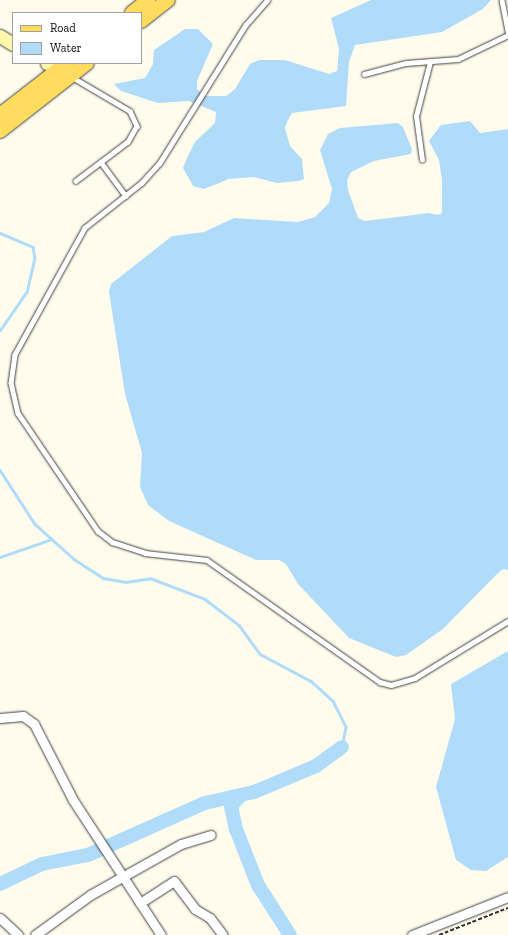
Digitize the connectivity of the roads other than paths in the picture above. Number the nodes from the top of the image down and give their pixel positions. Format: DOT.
graph roads {
  1 [pos="148,0"];
  2 [pos="168,0"];
  3 [pos="268,0"];
  4 [pos="502,0"];
  5 [pos="133,12"];
  6 [pos="142,20"];
  7 [pos="508,34"];
  8 [pos="0,36"];
  9 [pos="12,43"];
  10 [pos="430,62"];
  11 [pos="81,64"];
  12 [pos="61,68"];
  13 [pos="364,74"];
  14 [pos="0,116"];
  15 [pos="0,131"];
  16 [pos="422,160"];
  17 [pos="101,162"];
  18 [pos="76,181"];
  19 [pos="126,196"];
  20 [pos="508,621"];
  21 [pos="0,718"];
  22 [pos="211,835"];
  23 [pos="123,876"];
  24 [pos="508,897"];
  25 [pos="140,903"];
  26 [pos="0,918"];
  27 [pos="223,934"];
  28 [pos="18,935"];
  29 [pos="35,935"];
  30 [pos="161,935"];
  31 [pos="412,935"];
  1 -- 5 [label="main road"];
  2 -- 6 [label="main road"];
  3 -- 19 [label="lane"];
  4 -- 7 [label="lane"];
  7 -- 10 [label="lane"];
  8 -- 9 [label="main road"];
  10 -- 13 [label="lane"];
  10 -- 16 [label="lane"];
  11 -- 12 [label="main road"];
  12 -- 14 [label="main road"];
  12 -- 15 [label="main road"];
  12 -- 17 [label="lane"];
  17 -- 18 [label="lane"];
  17 -- 19 [label="lane"];
  19 -- 20 [label="lane"];
  21 -- 23 [label="street"];
  22 -- 23 [label="street"];
  23 -- 25 [label="street"];
  23 -- 29 [label="street"];
  24 -- 31 [label="street"];
  25 -- 27 [label="street"];
  25 -- 30 [label="street"];
  26 -- 28 [label="street"];
}
